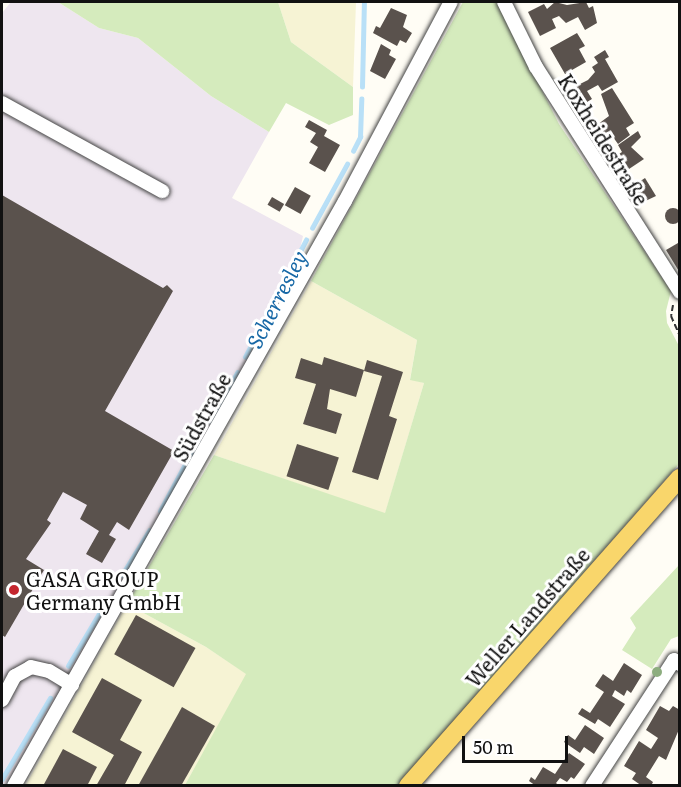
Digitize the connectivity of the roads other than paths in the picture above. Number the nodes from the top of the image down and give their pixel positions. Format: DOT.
graph roads {
  1 [pos="451,2"];
  2 [pos="504,2"];
  3 [pos="2,103"];
  4 [pos="162,191"];
  5 [pos="678,290"];
  6 [pos="680,478"];
  7 [pos="680,664"];
  8 [pos="72,685"];
  9 [pos="2,700"];
  10 [pos="14,786"];
  11 [pos="408,786"];
  12 [pos="592,786"];
  1 -- 8 [label="street, Südstraße"];
  2 -- 5 [label="street, Koxheidestraße"];
  3 -- 4 [label="street"];
  6 -- 11 [label="main road, Weller Landstraße"];
  7 -- 12 [label="street"];
  8 -- 9 [label="street"];
  8 -- 10 [label="street, Südstraße"];
}
